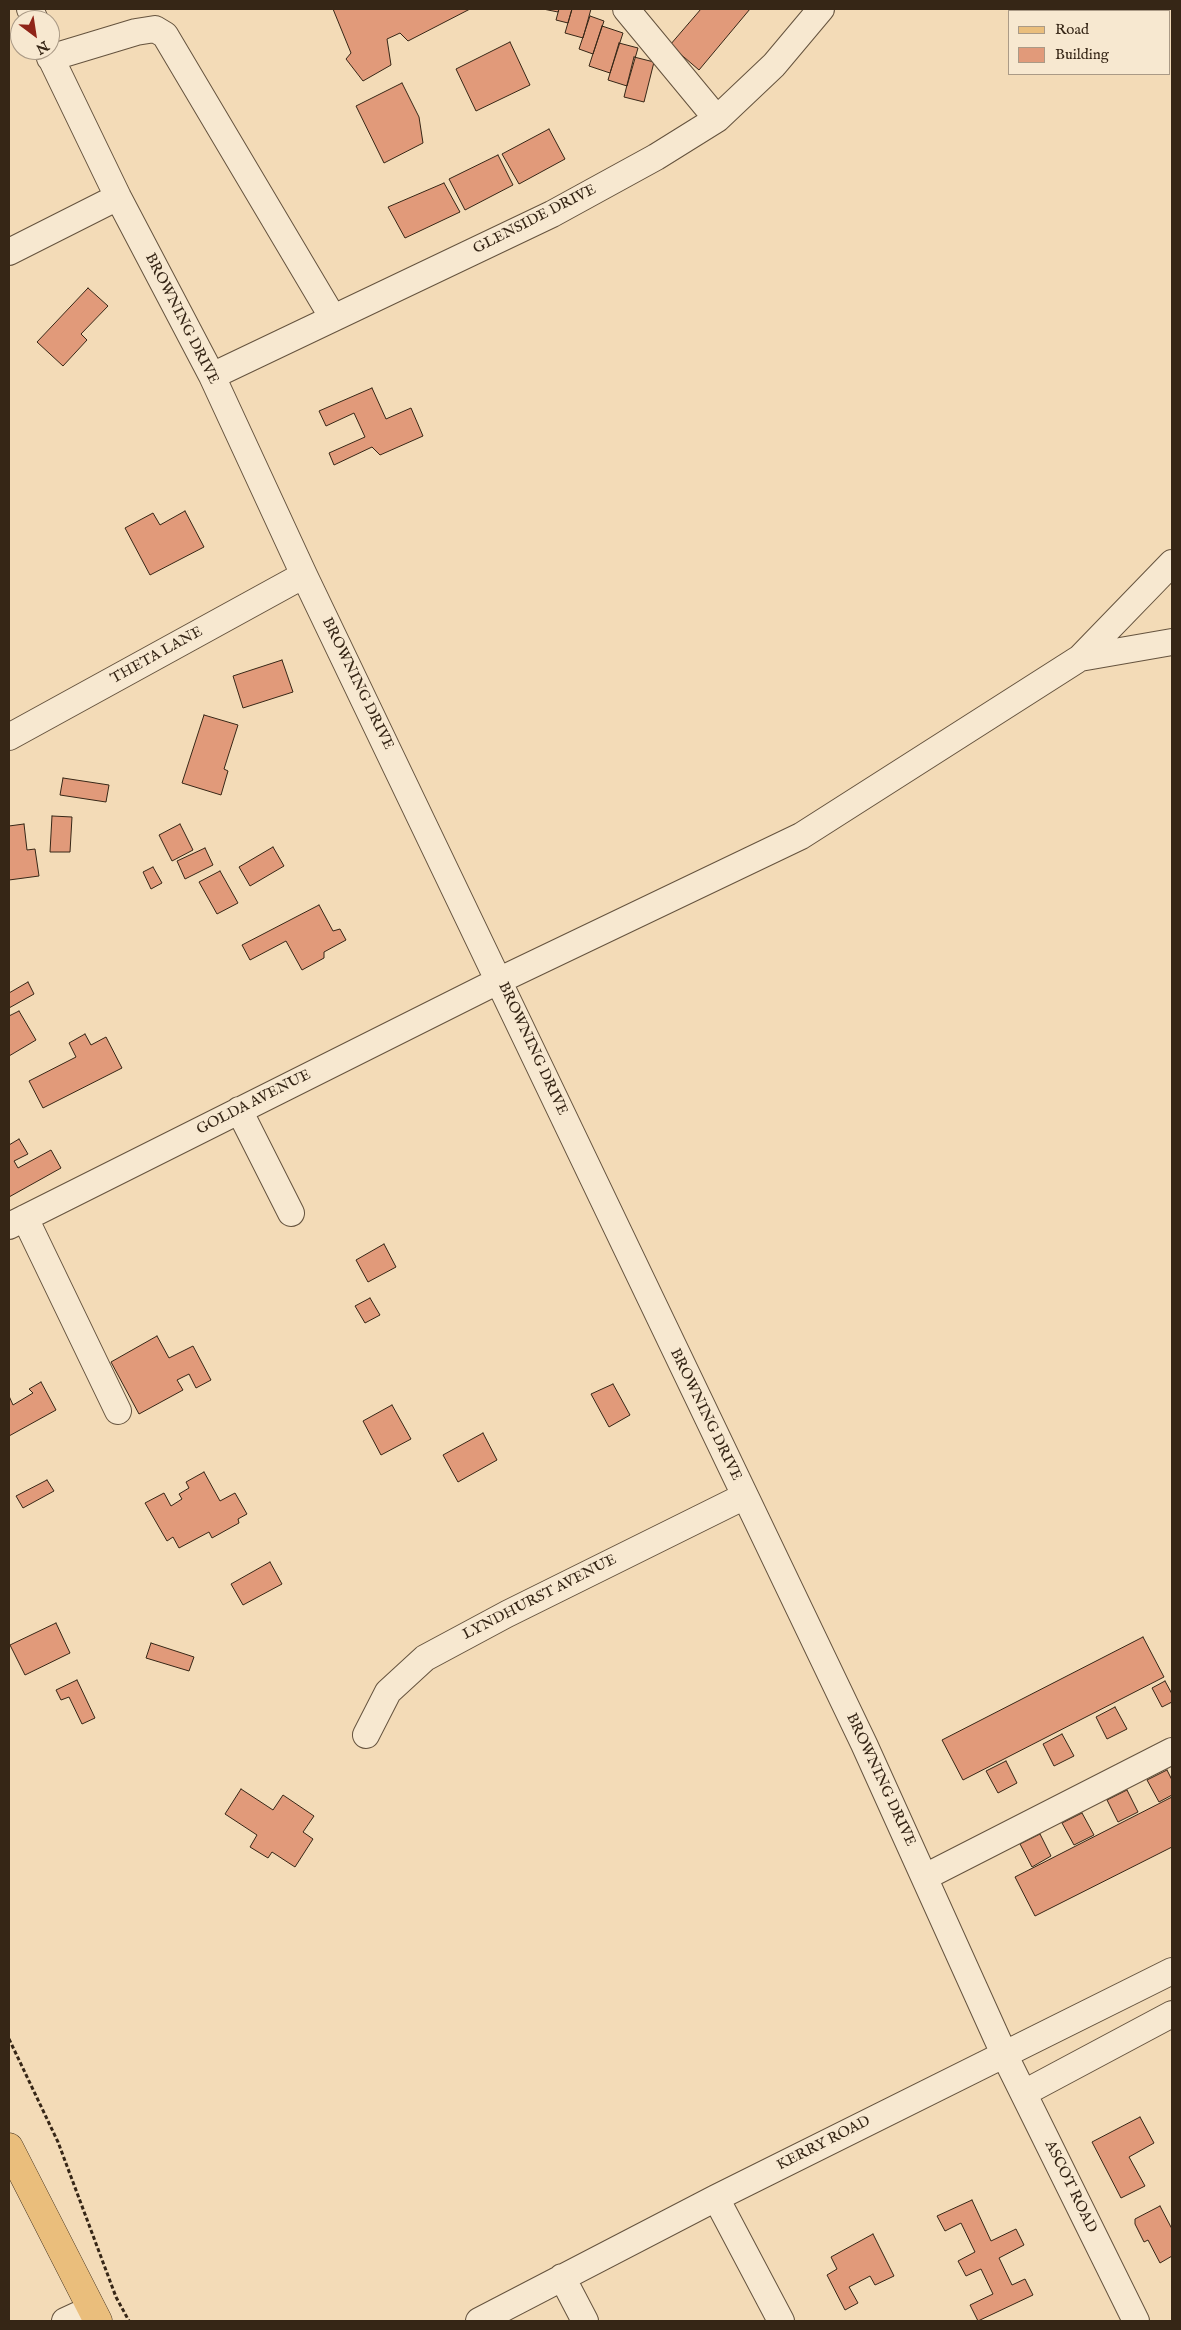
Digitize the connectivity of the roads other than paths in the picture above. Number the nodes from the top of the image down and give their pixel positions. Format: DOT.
graph roads {
  1 [pos="626,9"];
  2 [pos="821,9"];
  3 [pos="60,51"];
  4 [pos="52,60"];
  5 [pos="717,119"];
  6 [pos="118,197"];
  7 [pos="9,252"];
  8 [pos="333,318"];
  9 [pos="212,376"];
  10 [pos="1172,562"];
  11 [pos="304,575"];
  12 [pos="1172,642"];
  13 [pos="1080,658"];
  14 [pos="9,737"];
  15 [pos="500,980"];
  16 [pos="239,1110"];
  17 [pos="291,1213"];
  18 [pos="17,1222"];
  19 [pos="118,1411"];
  20 [pos="744,1496"];
  21 [pos="366,1736"];
  22 [pos="1172,1751"];
  23 [pos="925,1876"];
  24 [pos="1172,1970"];
  25 [pos="1172,2014"];
  26 [pos="1004,2054"];
  27 [pos="1024,2093"];
  28 [pos="9,2147"];
  29 [pos="716,2198"];
  30 [pos="562,2277"];
  31 [pos="94,2315"];
  32 [pos="65,2321"];
  33 [pos="479,2321"];
  34 [pos="585,2321"];
  35 [pos="781,2321"];
  36 [pos="1136,2321"];
  1 -- 5 [label="street"];
  2 -- 5 [label="street, GLENSIDE DRIVE"];
  3 -- 8 [label="street"];
  4 -- 6 [label="street, BROWNING DRIVE"];
  5 -- 8 [label="street, GLENSIDE DRIVE"];
  6 -- 7 [label="street"];
  6 -- 9 [label="street, BROWNING DRIVE"];
  8 -- 9 [label="street, GLENSIDE DRIVE"];
  9 -- 11 [label="street, BROWNING DRIVE"];
  10 -- 13 [label="street"];
  11 -- 14 [label="street, THETA LANE"];
  11 -- 15 [label="street, BROWNING DRIVE"];
  12 -- 13 [label="street"];
  13 -- 15 [label="street, GOLDA AVENUE"];
  15 -- 16 [label="street, GOLDA AVENUE"];
  15 -- 20 [label="street, BROWNING DRIVE"];
  16 -- 17 [label="street"];
  16 -- 18 [label="street, GOLDA AVENUE"];
  18 -- 19 [label="street"];
  20 -- 21 [label="street, LYNDHURST AVENUE"];
  20 -- 23 [label="street, BROWNING DRIVE"];
  22 -- 23 [label="street"];
  23 -- 26 [label="street, BROWNING DRIVE"];
  24 -- 26 [label="street, KERRY ROAD"];
  25 -- 27 [label="street"];
  26 -- 27 [label="street, ASCOT ROAD"];
  26 -- 29 [label="street, KERRY ROAD"];
  27 -- 36 [label="street, ASCOT ROAD"];
  28 -- 31 [label="main road"];
  29 -- 30 [label="street, KERRY ROAD"];
  29 -- 35 [label="street"];
  30 -- 33 [label="street, KERRY ROAD"];
  30 -- 34 [label="street"];
  31 -- 32 [label="street"];
}
